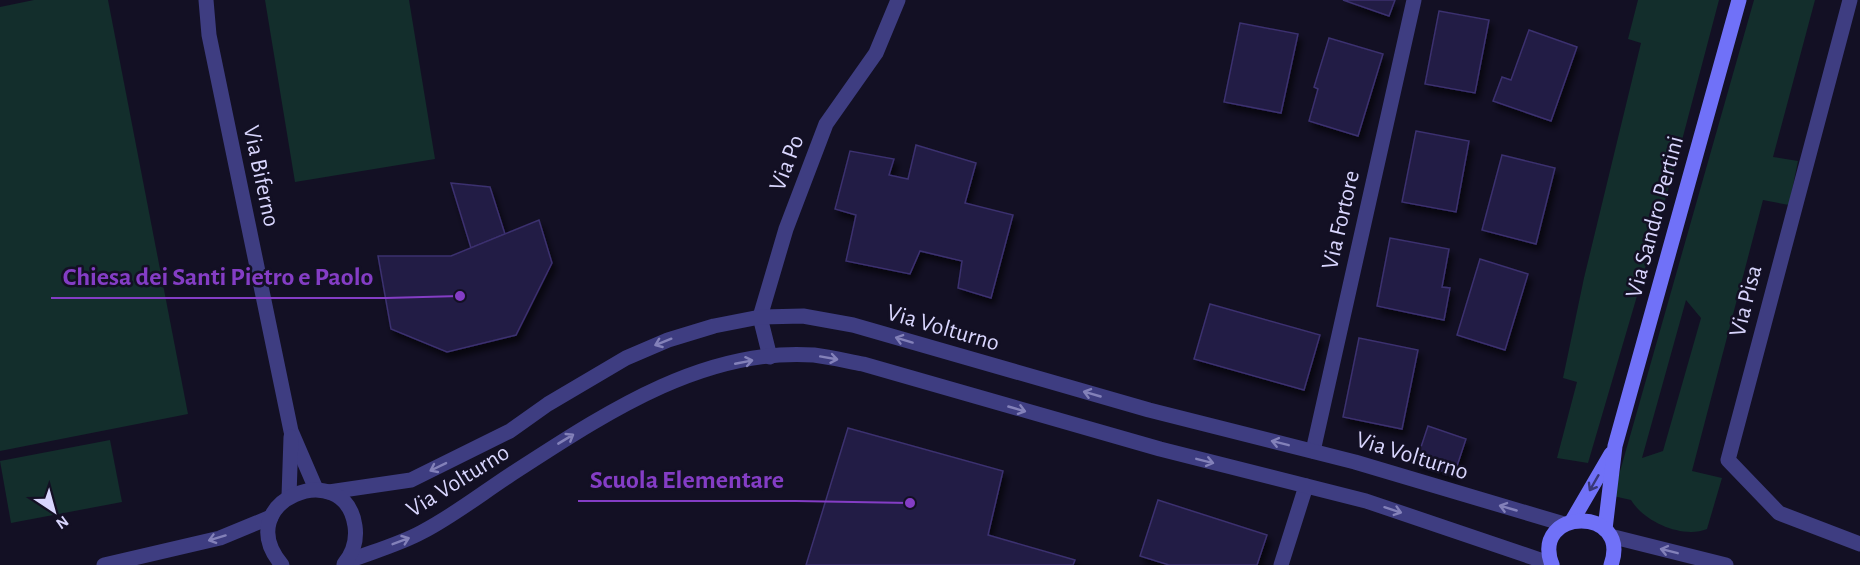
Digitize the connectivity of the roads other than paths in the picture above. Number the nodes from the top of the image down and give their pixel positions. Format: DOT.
graph roads {
  1 [pos="206,0"];
  2 [pos="898,0"];
  3 [pos="1414,0"];
  4 [pos="1739,0"];
  5 [pos="1850,0"];
  6 [pos="760,317"];
  7 [pos="770,357"];
  8 [pos="291,431"];
  9 [pos="1615,446"];
  10 [pos="1313,451"];
  11 [pos="1306,486"];
  12 [pos="322,491"];
  13 [pos="289,496"];
  14 [pos="271,517"];
  15 [pos="1568,522"];
  16 [pos="1607,533"];
  17 [pos="1860,544"];
  18 [pos="344,563"];
  19 [pos="104,565"];
  20 [pos="282,565"];
  21 [pos="1281,565"];
  22 [pos="1552,565"];
  23 [pos="1611,565"];
  24 [pos="1726,565"];
  1 -- 8 [label="street, Via Biferno"];
  2 -- 6 [label="street, Via Po"];
  3 -- 10 [label="street, Via Fortore"];
  4 -- 9 [label="main road, Via Sandro Pertini"];
  5 -- 17 [label="street, Via Pisa"];
  6 -- 7 [label="street"];
  10 -- 6 [label="street, Via Volturno, one-way"];
  6 -- 12 [label="street, Via Volturno, one-way"];
  7 -- 11 [label="street, Via Volturno, one-way"];
  18 -- 7 [label="street, Via Volturno, one-way"];
  8 -- 12 [label="street, Via Biferno"];
  8 -- 13 [label="street, Via Biferno"];
  9 -- 15 [label="main road, Via Sandro Pertini, one-way"];
  9 -- 16 [label="main road, Via Sandro Pertini"];
  15 -- 10 [label="street, Via Volturno, one-way"];
  11 -- 21 [label="street"];
  11 -- 22 [label="street, Via Volturno, one-way"];
  12 -- 13 [label="street, Via Volturno"];
  12 -- 18 [label="street, Via Volturno"];
  13 -- 14 [label="street"];
  14 -- 19 [label="street, one-way"];
  14 -- 20 [label="street"];
  15 -- 16 [label="main road"];
  15 -- 22 [label="main road, Via Sandro Pertini"];
  16 -- 23 [label="main road, Via Sandro Pertini"];
  24 -- 16 [label="street, one-way"];
}
